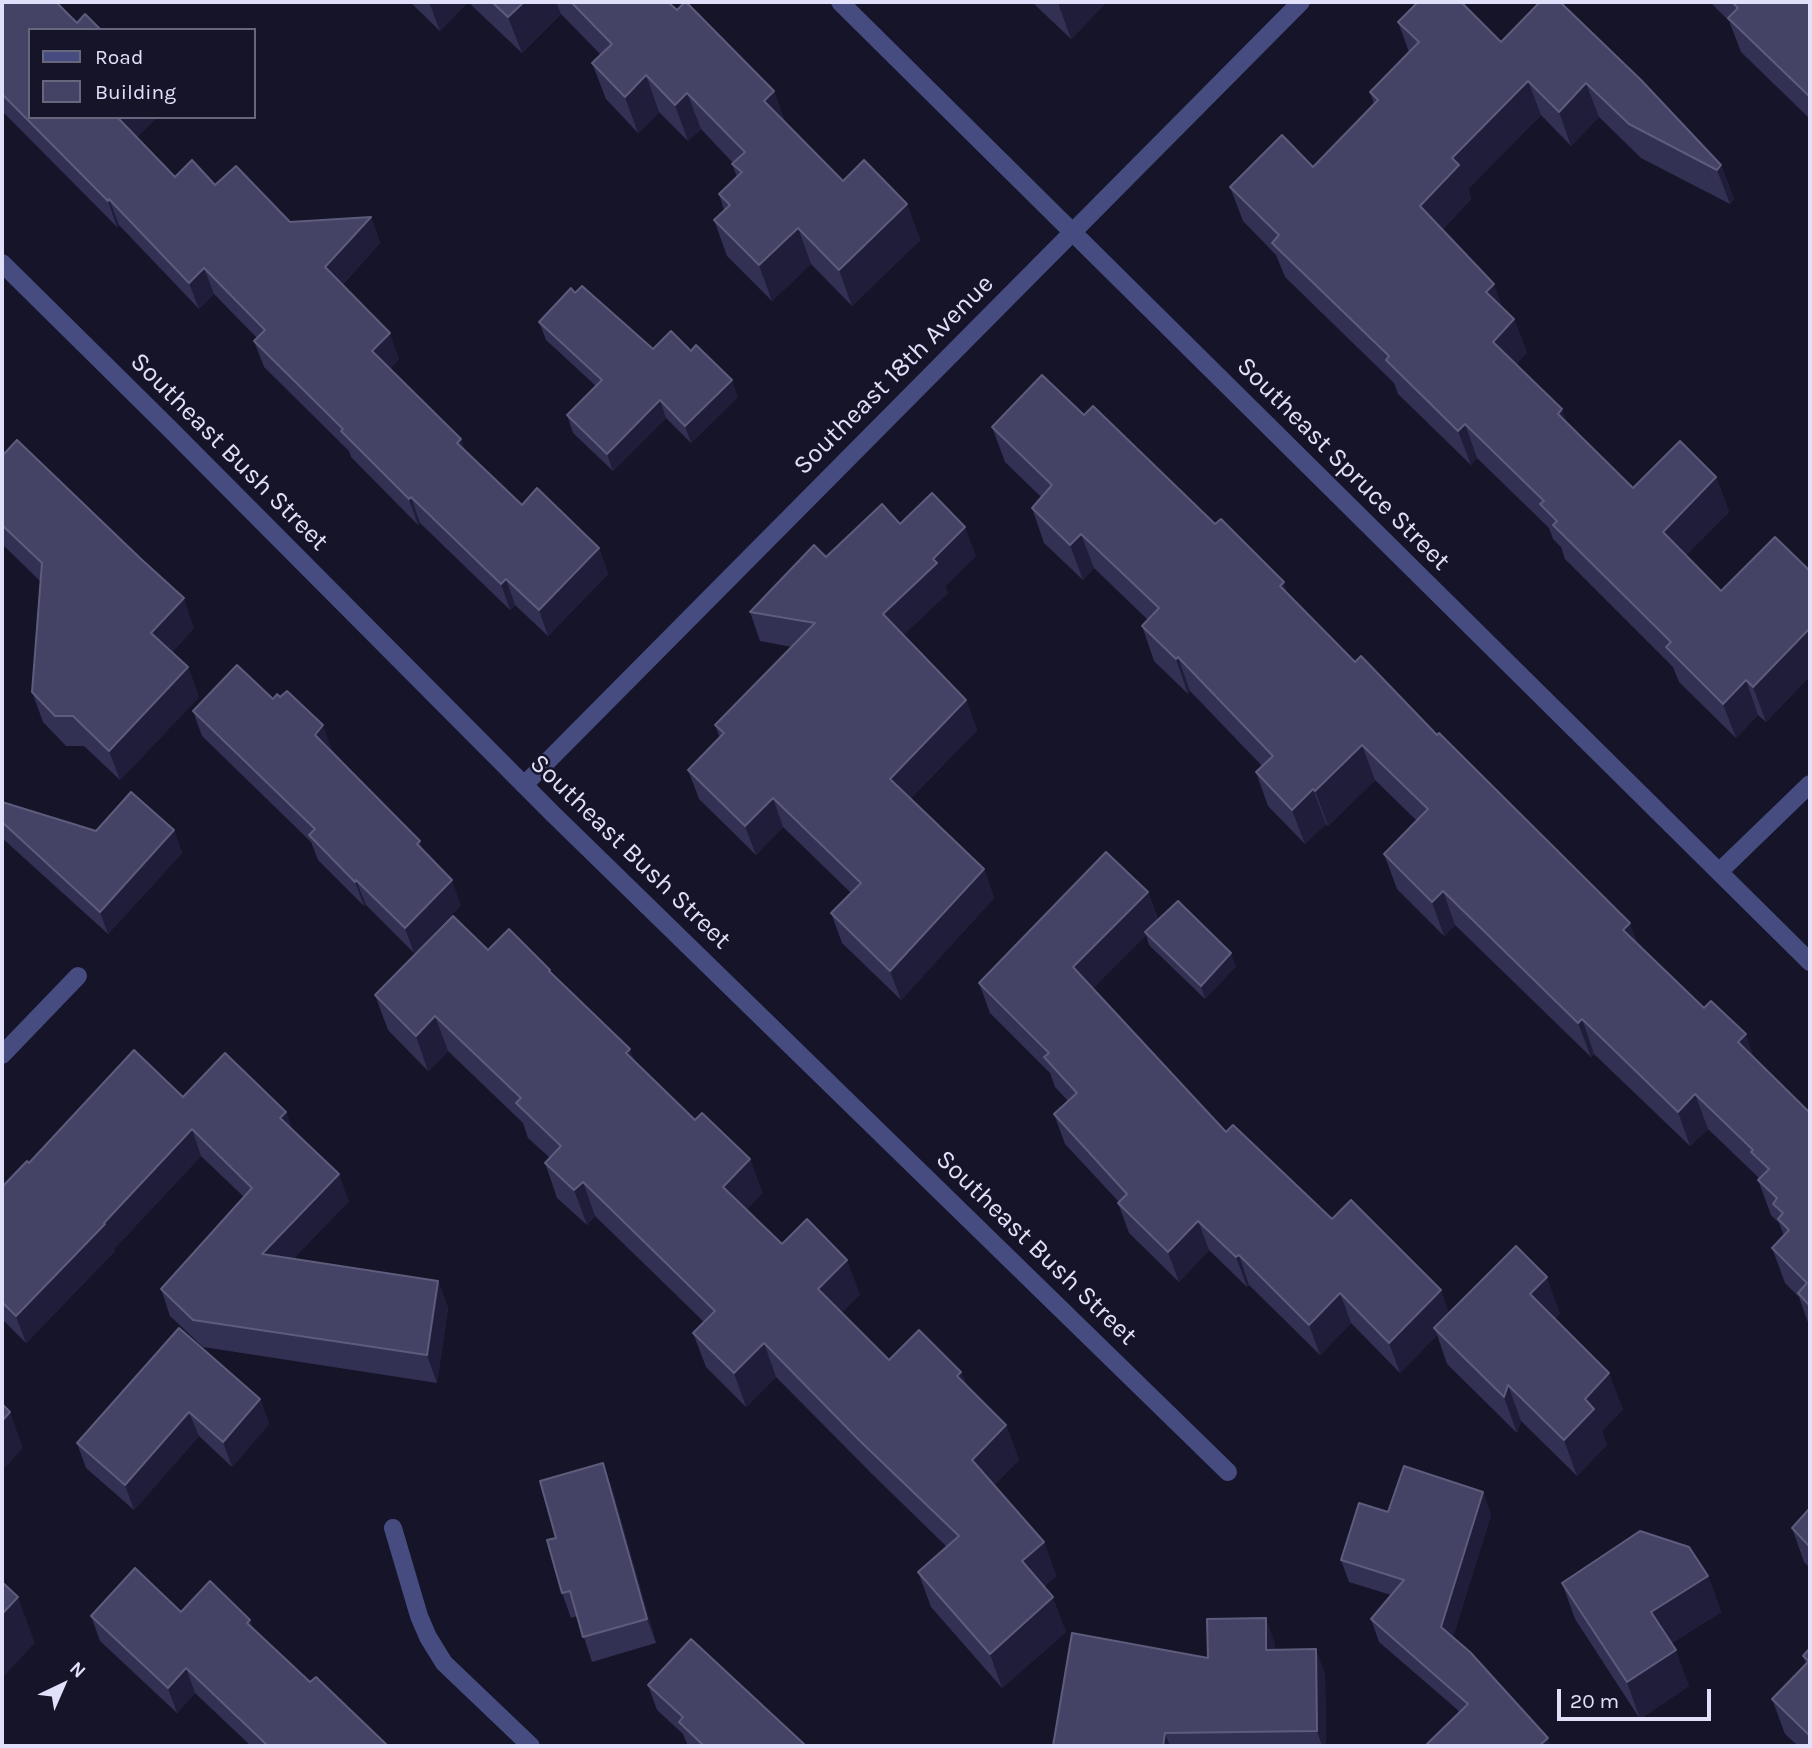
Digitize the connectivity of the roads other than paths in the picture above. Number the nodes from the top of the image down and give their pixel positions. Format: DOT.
graph roads {
  1 [pos="840,2"];
  2 [pos="1301,2"];
  3 [pos="1072,232"];
  4 [pos="2,263"];
  5 [pos="1810,784"];
  6 [pos="524,785"];
  7 [pos="1719,872"];
  8 [pos="1810,962"];
  9 [pos="78,976"];
  10 [pos="2,1055"];
  11 [pos="1228,1472"];
  12 [pos="393,1528"];
  13 [pos="531,1746"];
  1 -- 3 [label="street, Southeast Spruce Street"];
  2 -- 3 [label="street, Southeast 18th Avenue"];
  3 -- 6 [label="street, Southeast 18th Avenue"];
  3 -- 7 [label="street, Southeast Spruce Street"];
  4 -- 6 [label="street, Southeast Bush Street"];
  5 -- 7 [label="street"];
  6 -- 11 [label="street, Southeast Bush Street"];
  7 -- 8 [label="street, Southeast Spruce Street"];
  9 -- 10 [label="street"];
  12 -- 13 [label="street"];
}
